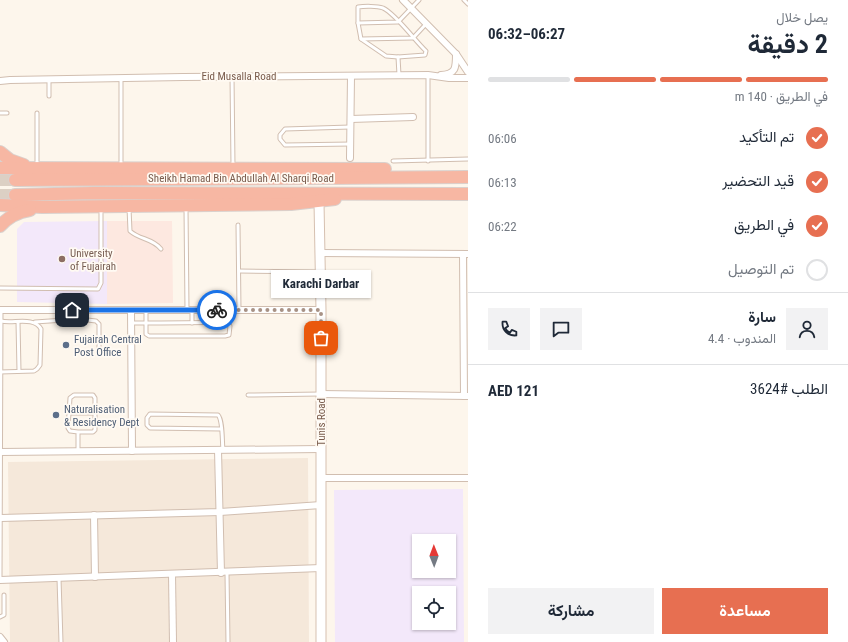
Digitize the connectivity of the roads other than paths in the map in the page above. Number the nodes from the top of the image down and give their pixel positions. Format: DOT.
graph roads {
  1 [pos="403,0"];
  2 [pos="419,0"];
  3 [pos="464,0"];
  4 [pos="468,4"];
  5 [pos="411,8"];
  6 [pos="398,22"];
  7 [pos="358,23"];
  8 [pos="426,24"];
  9 [pos="413,38"];
  10 [pos="361,39"];
  11 [pos="456,54"];
  12 [pos="398,57"];
  13 [pos="468,72"];
  14 [pos="428,75"];
  15 [pos="232,76"];
  16 [pos="351,76"];
  17 [pos="399,76"];
  18 [pos="437,76"];
  19 [pos="0,77"];
  20 [pos="121,78"];
  21 [pos="468,78"];
  22 [pos="49,79"];
  23 [pos="10,80"];
  24 [pos="0,81"];
  25 [pos="48,96"];
  26 [pos="0,113"];
  27 [pos="7,113"];
  28 [pos="37,113"];
  29 [pos="413,117"];
  30 [pos="351,119"];
  31 [pos="350,127"];
  32 [pos="351,144"];
  33 [pos="0,152"];
  34 [pos="350,158"];
  35 [pos="468,159"];
  36 [pos="393,161"];
  37 [pos="428,161"];
  38 [pos="0,168"];
  39 [pos="36,168"];
  40 [pos="121,168"];
  41 [pos="233,168"];
  42 [pos="439,177"];
  43 [pos="468,177"];
  44 [pos="15,180"];
  45 [pos="372,193"];
  46 [pos="15,194"];
  47 [pos="468,194"];
  48 [pos="319,202"];
  49 [pos="0,204"];
  50 [pos="186,205"];
  51 [pos="101,206"];
  52 [pos="129,206"];
  53 [pos="42,207"];
  54 [pos="238,225"];
  55 [pos="0,226"];
  56 [pos="161,249"];
  57 [pos="320,253"];
  58 [pos="466,254"];
  59 [pos="239,271"];
  60 [pos="320,272"];
  61 [pos="0,288"];
  62 [pos="1,310"];
  63 [pos="131,310"];
  64 [pos="146,310"];
  65 [pos="190,310"];
  66 [pos="239,310"];
  67 [pos="321,310"];
  68 [pos="1,322"];
  69 [pos="18,322"];
  70 [pos="35,322"];
  71 [pos="131,323"];
  72 [pos="146,323"];
  73 [pos="192,323"];
  74 [pos="100,352"];
  75 [pos="19,371"];
  76 [pos="1,372"];
  77 [pos="321,394"];
  78 [pos="248,395"];
  79 [pos="466,396"];
  80 [pos="1,409"];
  81 [pos="69,413"];
  82 [pos="95,413"];
  83 [pos="221,429"];
  84 [pos="78,432"];
  85 [pos="321,449"];
  86 [pos="220,450"];
  87 [pos="132,451"];
  88 [pos="0,452"];
  89 [pos="78,452"];
  90 [pos="321,478"];
  91 [pos="468,478"];
  92 [pos="321,505"];
  93 [pos="220,512"];
  94 [pos="94,514"];
  95 [pos="1,518"];
  96 [pos="321,568"];
  97 [pos="224,573"];
  98 [pos="172,574"];
  99 [pos="95,577"];
  100 [pos="59,578"];
  101 [pos="0,580"];
  102 [pos="4,595"];
  103 [pos="0,617"];
  104 [pos="0,637"];
  105 [pos="4,642"];
  106 [pos="61,642"];
  107 [pos="174,642"];
  108 [pos="228,642"];
  109 [pos="321,642"];
  1 -- 5 [label="street"];
  2 -- 5 [label="lane"];
  3 -- 4 [label="lane"];
  5 -- 6 [label="lane"];
  5 -- 8 [label="street"];
  6 -- 7 [label="lane"];
  6 -- 7 [label="lane"];
  6 -- 9 [label="lane"];
  7 -- 10 [label="lane"];
  8 -- 9 [label="lane"];
  8 -- 11 [label="street"];
  9 -- 10 [label="lane"];
  9 -- 12 [label="lane"];
  10 -- 12 [label="lane"];
  11 -- 13 [label="street"];
  11 -- 18 [label="street"];
  12 -- 17 [label="lane"];
  14 -- 17 [label="street, Eid Musalla Road"];
  14 -- 18 [label="street, Eid Musalla Road"];
  14 -- 37 [label="lane"];
  15 -- 16 [label="street, Eid Musalla Road"];
  15 -- 20 [label="street, Eid Musalla Road"];
  15 -- 41 [label="lane"];
  16 -- 17 [label="street, Eid Musalla Road"];
  16 -- 30 [label="street"];
  18 -- 21 [label="street, Eid Musalla Road"];
  19 -- 23 [label="street"];
  20 -- 22 [label="street, Eid Musalla Road"];
  20 -- 40 [label="lane"];
  22 -- 23 [label="street, Eid Musalla Road"];
  22 -- 25 [label="lane"];
  23 -- 24 [label="street"];
  26 -- 27 [label="lane"];
  28 -- 39 [label="lane"];
  29 -- 30 [label="street"];
  30 -- 31 [label="street"];
  31 -- 32 [label="street"];
  31 -- 32 [label="lane"];
  32 -- 34 [label="street"];
  33 -- 39 [label="highway"];
  35 -- 37 [label="lane"];
  36 -- 37 [label="lane"];
  38 -- 39 [label="highway"];
  39 -- 40 [label="highway"];
  40 -- 41 [label="highway"];
  41 -- 42 [label="highway"];
  42 -- 43 [label="highway, Sheikh Hamad Bin Abdullah Al Sharqi Road"];
  42 -- 44 [label="highway, Sheikh Hamad Bin Abdullah Al Sharqi Road"];
  45 -- 46 [label="highway, Sheikh Hamad Bin Abdullah Al Sharqi Road"];
  45 -- 47 [label="highway, Sheikh Hamad Bin Abdullah Al Sharqi Road"];
  45 -- 48 [label="highway"];
  48 -- 50 [label="highway"];
  48 -- 57 [label="street, Tunis Road"];
  49 -- 53 [label="highway"];
  50 -- 52 [label="highway"];
  50 -- 65 [label="lane"];
  51 -- 52 [label="highway"];
  51 -- 53 [label="highway"];
  51 -- 61 [label="lane"];
  52 -- 56 [label="lane"];
  53 -- 55 [label="highway"];
  54 -- 59 [label="lane"];
  57 -- 58 [label="street"];
  57 -- 60 [label="street, Tunis Road"];
  58 -- 79 [label="street"];
  59 -- 60 [label="lane"];
  59 -- 66 [label="lane"];
  60 -- 67 [label="street, Tunis Road"];
  62 -- 63 [label="street"];
  62 -- 68 [label="lane"];
  63 -- 64 [label="street"];
  63 -- 71 [label="street"];
  64 -- 65 [label="street"];
  64 -- 72 [label="lane"];
  65 -- 66 [label="street"];
  65 -- 73 [label="lane"];
  66 -- 67 [label="street"];
  67 -- 77 [label="street, Tunis Road"];
  68 -- 69 [label="lane"];
  68 -- 76 [label="lane"];
  69 -- 70 [label="lane"];
  69 -- 75 [label="lane"];
  70 -- 74 [label="lane"];
  70 -- 75 [label="lane"];
  71 -- 72 [label="lane"];
  71 -- 87 [label="street"];
  72 -- 73 [label="lane"];
  72 -- 73 [label="lane"];
  75 -- 76 [label="lane"];
  76 -- 80 [label="lane"];
  77 -- 78 [label="lane"];
  77 -- 79 [label="street"];
  77 -- 85 [label="street, Tunis Road"];
  80 -- 88 [label="lane"];
  81 -- 82 [label="lane"];
  81 -- 82 [label="lane"];
  81 -- 84 [label="lane"];
  82 -- 84 [label="lane"];
  83 -- 83 [label="lane"];
  83 -- 86 [label="lane"];
  84 -- 89 [label="lane"];
  85 -- 86 [label="street"];
  85 -- 90 [label="street, Tunis Road"];
  86 -- 87 [label="street"];
  86 -- 93 [label="street"];
  87 -- 89 [label="street"];
  88 -- 89 [label="street"];
  88 -- 95 [label="lane"];
  90 -- 91 [label="street"];
  90 -- 92 [label="street, Tunis Road"];
  92 -- 93 [label="street"];
  92 -- 96 [label="street, Tunis Road"];
  93 -- 94 [label="street"];
  93 -- 97 [label="street"];
  94 -- 95 [label="street"];
  94 -- 99 [label="street"];
  95 -- 101 [label="lane"];
  96 -- 97 [label="street"];
  96 -- 109 [label="street, Tunis Road"];
  97 -- 98 [label="street"];
  97 -- 108 [label="lane"];
  98 -- 99 [label="street"];
  98 -- 107 [label="street"];
  99 -- 100 [label="street"];
  100 -- 101 [label="street"];
  100 -- 106 [label="lane"];
  102 -- 103 [label="lane"];
  104 -- 105 [label="street"];
}
